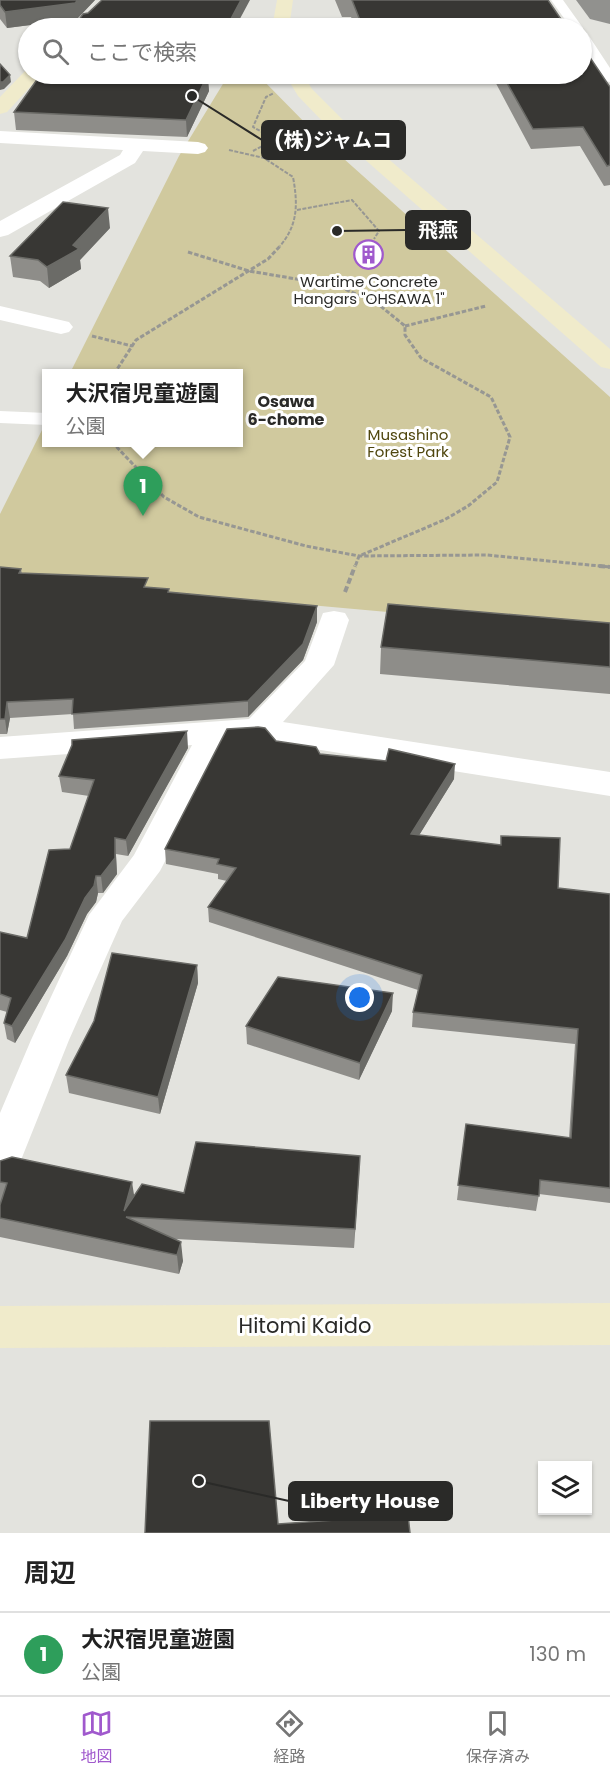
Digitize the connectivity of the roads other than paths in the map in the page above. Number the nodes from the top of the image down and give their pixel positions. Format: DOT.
graph roads {
  1 [pos="285,0"];
  2 [pos="557,0"];
  3 [pos="282,18"];
  4 [pos="569,18"];
  5 [pos="592,51"];
  6 [pos="610,78"];
  7 [pos="23,84"];
  8 [pos="291,84"];
  9 [pos="0,108"];
  10 [pos="0,137"];
  11 [pos="136,145"];
  12 [pos="198,148"];
  13 [pos="0,230"];
  14 [pos="0,313"];
  15 [pos="61,327"];
  16 [pos="610,362"];
  17 [pos="0,417"];
  18 [pos="42,419"];
  19 [pos="334,620"];
  20 [pos="258,729"];
  21 [pos="215,732"];
  22 [pos="0,748"];
  23 [pos="610,784"];
  24 [pos="0,1163"];
  25 [pos="610,1324"];
  26 [pos="0,1327"];
  1 -- 3 [label="street"];
  2 -- 4 [label="lane"];
  5 -- 6 [label="lane"];
  7 -- 9 [label="street"];
  8 -- 16 [label="street"];
  10 -- 11 [label="street"];
  11 -- 12 [label="street"];
  11 -- 13 [label="street"];
  14 -- 15 [label="street"];
  17 -- 18 [label="lane"];
  19 -- 20 [label="street"];
  20 -- 21 [label="street"];
  20 -- 23 [label="street"];
  21 -- 22 [label="street"];
  21 -- 24 [label="street"];
  25 -- 26 [label="street, Hitomi Kaido"];
}
